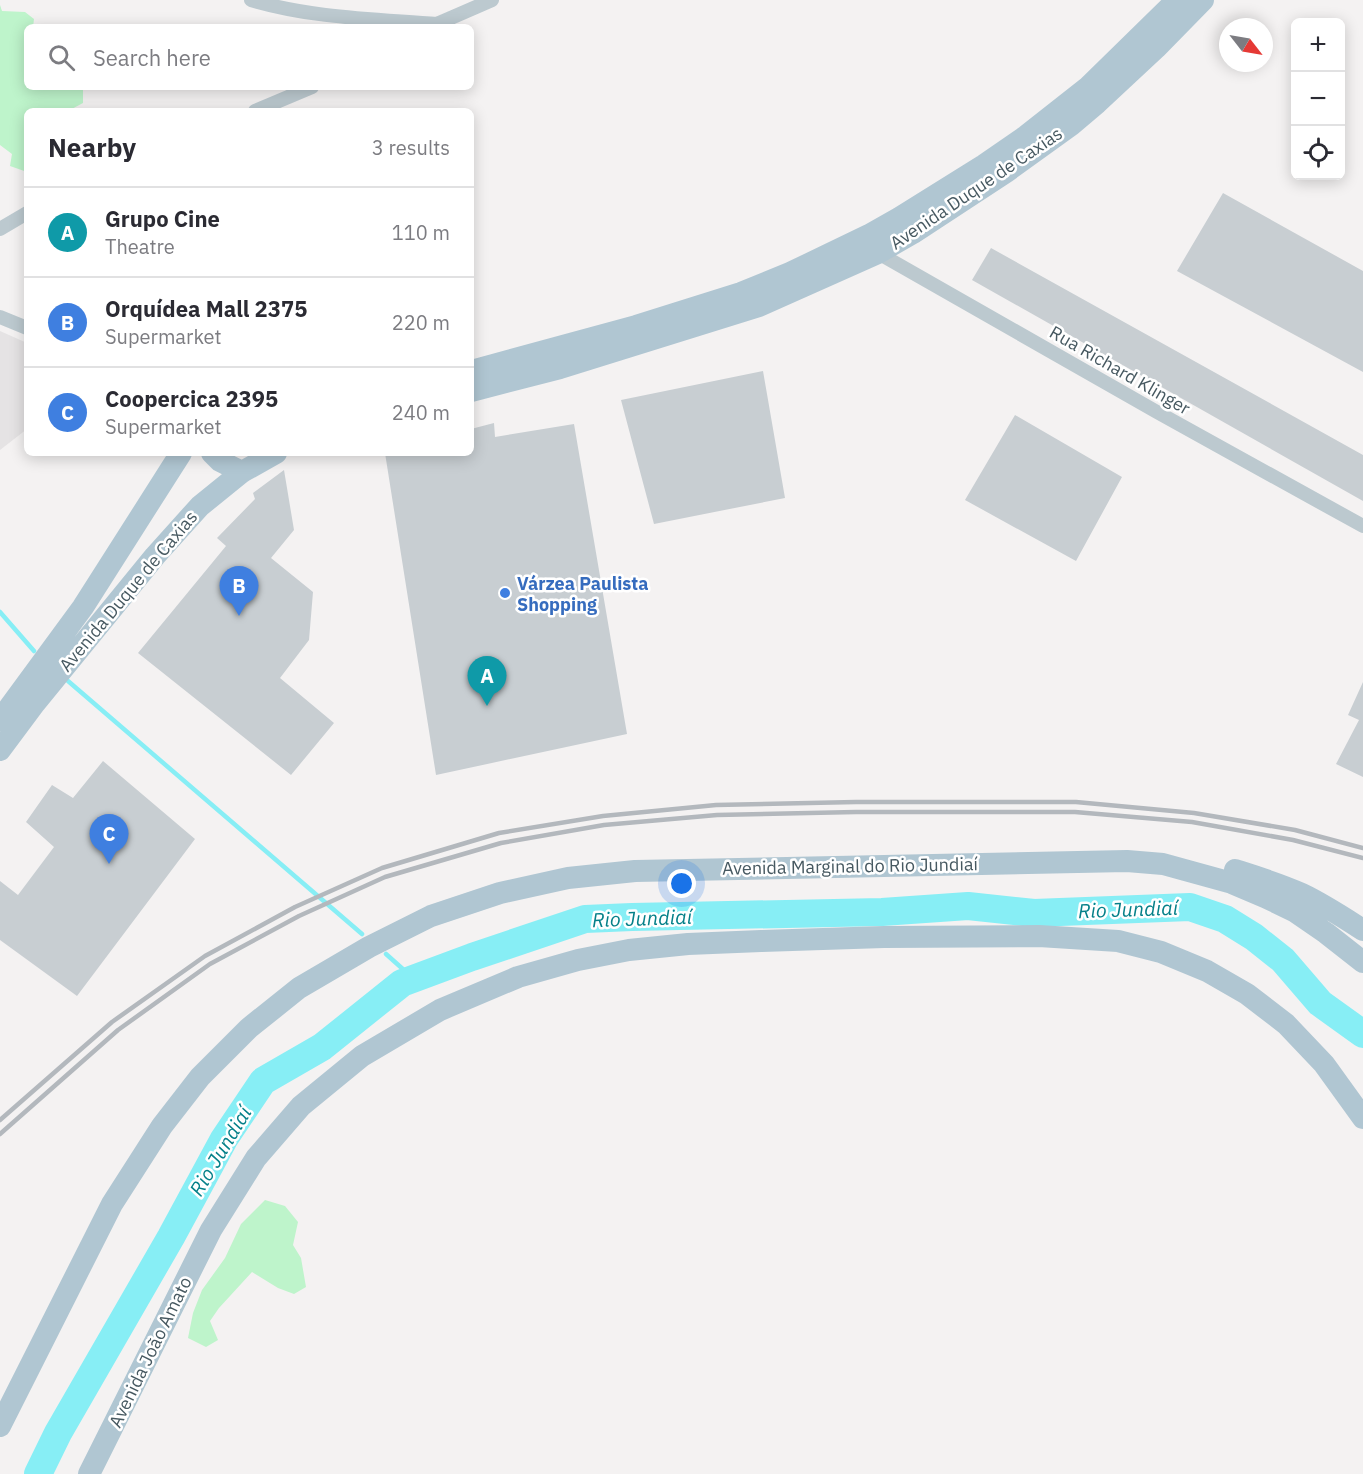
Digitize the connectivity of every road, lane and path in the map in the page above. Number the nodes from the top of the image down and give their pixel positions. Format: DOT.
graph roads {
  1 [pos="251,0"];
  2 [pos="492,0"];
  3 [pos="1177,0"];
  4 [pos="1203,0"];
  5 [pos="422,24"];
  6 [pos="436,24"];
  7 [pos="305,90"];
  8 [pos="262,108"];
  9 [pos="24,215"];
  10 [pos="0,229"];
  11 [pos="873,244"];
  12 [pos="0,317"];
  13 [pos="24,327"];
  14 [pos="474,370"];
  15 [pos="474,390"];
  16 [pos="179,456"];
  17 [pos="215,456"];
  18 [pos="271,456"];
  19 [pos="242,472"];
  20 [pos="1363,526"];
  21 [pos="0,720"];
  22 [pos="0,750"];
  23 [pos="1163,864"];
  24 [pos="1363,930"];
  25 [pos="1363,962"];
  26 [pos="1363,1118"];
  27 [pos="0,1426"];
  28 [pos="89,1474"];
  1 -- 5 [label="street"];
  2 -- 6 [label="street"];
  3 -- 11 [label="main road, Avenida Duque de Caxias"];
  4 -- 11 [label="main road, Avenida Duque de Caxias"];
  7 -- 8 [label="street"];
  9 -- 10 [label="street"];
  11 -- 14 [label="main road, Avenida Duque de Caxias"];
  11 -- 15 [label="main road, Avenida Duque de Caxias"];
  11 -- 20 [label="street, Rua Richard Klinger"];
  12 -- 13 [label="street"];
  16 -- 21 [label="main road, Avenida Duque de Caxias"];
  17 -- 19 [label="main road"];
  18 -- 19 [label="main road, Avenida Duque de Caxias"];
  19 -- 22 [label="main road, Avenida Duque de Caxias"];
  23 -- 24 [label="main road"];
  23 -- 25 [label="main road, Avenida Marginal do Rio Jundiaí"];
  23 -- 27 [label="main road, Avenida Marginal do Rio Jundiaí"];
  26 -- 28 [label="main road, Avenida João Amato"];
}
